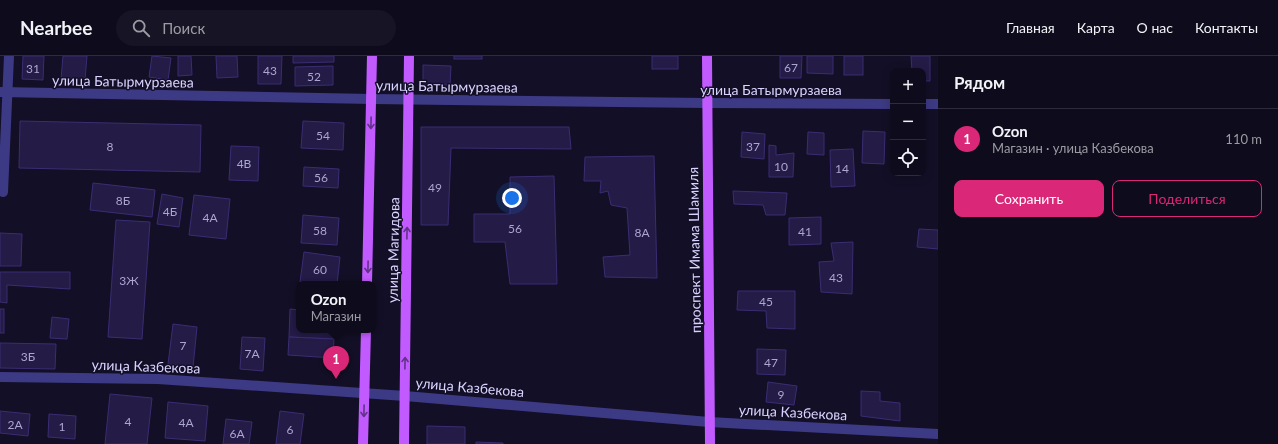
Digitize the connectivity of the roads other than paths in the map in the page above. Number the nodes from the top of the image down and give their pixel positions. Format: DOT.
graph roads {
  1 [pos="9,56"];
  2 [pos="372,56"];
  3 [pos="409,56"];
  4 [pos="707,56"];
  5 [pos="3,92"];
  6 [pos="372,99"];
  7 [pos="409,99"];
  8 [pos="706,103"];
  9 [pos="890,104"];
  10 [pos="926,104"];
  11 [pos="938,104"];
  12 [pos="3,192"];
  13 [pos="367,281"];
  14 [pos="366,333"];
  15 [pos="0,377"];
  16 [pos="364,393"];
  17 [pos="405,396"];
  18 [pos="709,422"];
  19 [pos="938,434"];
  20 [pos="363,444"];
  21 [pos="404,444"];
  22 [pos="710,444"];
  1 -- 5 [label="street"];
  2 -- 6 [label="main road, улица Магидова"];
  3 -- 7 [label="main road, улица Магидова"];
  4 -- 8 [label="main road, проспект Имама Шамиля"];
  5 -- 6 [label="street, улица Батырмурзаева"];
  5 -- 12 [label="street"];
  6 -- 7 [label="street, улица Батырмурзаева"];
  6 -- 13 [label="main road, улица Магидова, one-way"];
  7 -- 8 [label="street, улица Батырмурзаева"];
  17 -- 7 [label="main road, улица Магидова, one-way"];
  8 -- 9 [label="street, улица Батырмурзаева"];
  8 -- 18 [label="main road, проспект Имама Шамиля"];
  10 -- 11 [label="street"];
  14 -- 16 [label="main road"];
  15 -- 16 [label="street, улица Казбекова"];
  16 -- 17 [label="street, улица Казбекова"];
  16 -- 20 [label="main road, one-way"];
  17 -- 18 [label="street, улица Казбекова"];
  17 -- 21 [label="main road, улица Магидова"];
  18 -- 19 [label="street, улица Казбекова"];
  18 -- 22 [label="main road, проспект Имама Шамиля"];
}
